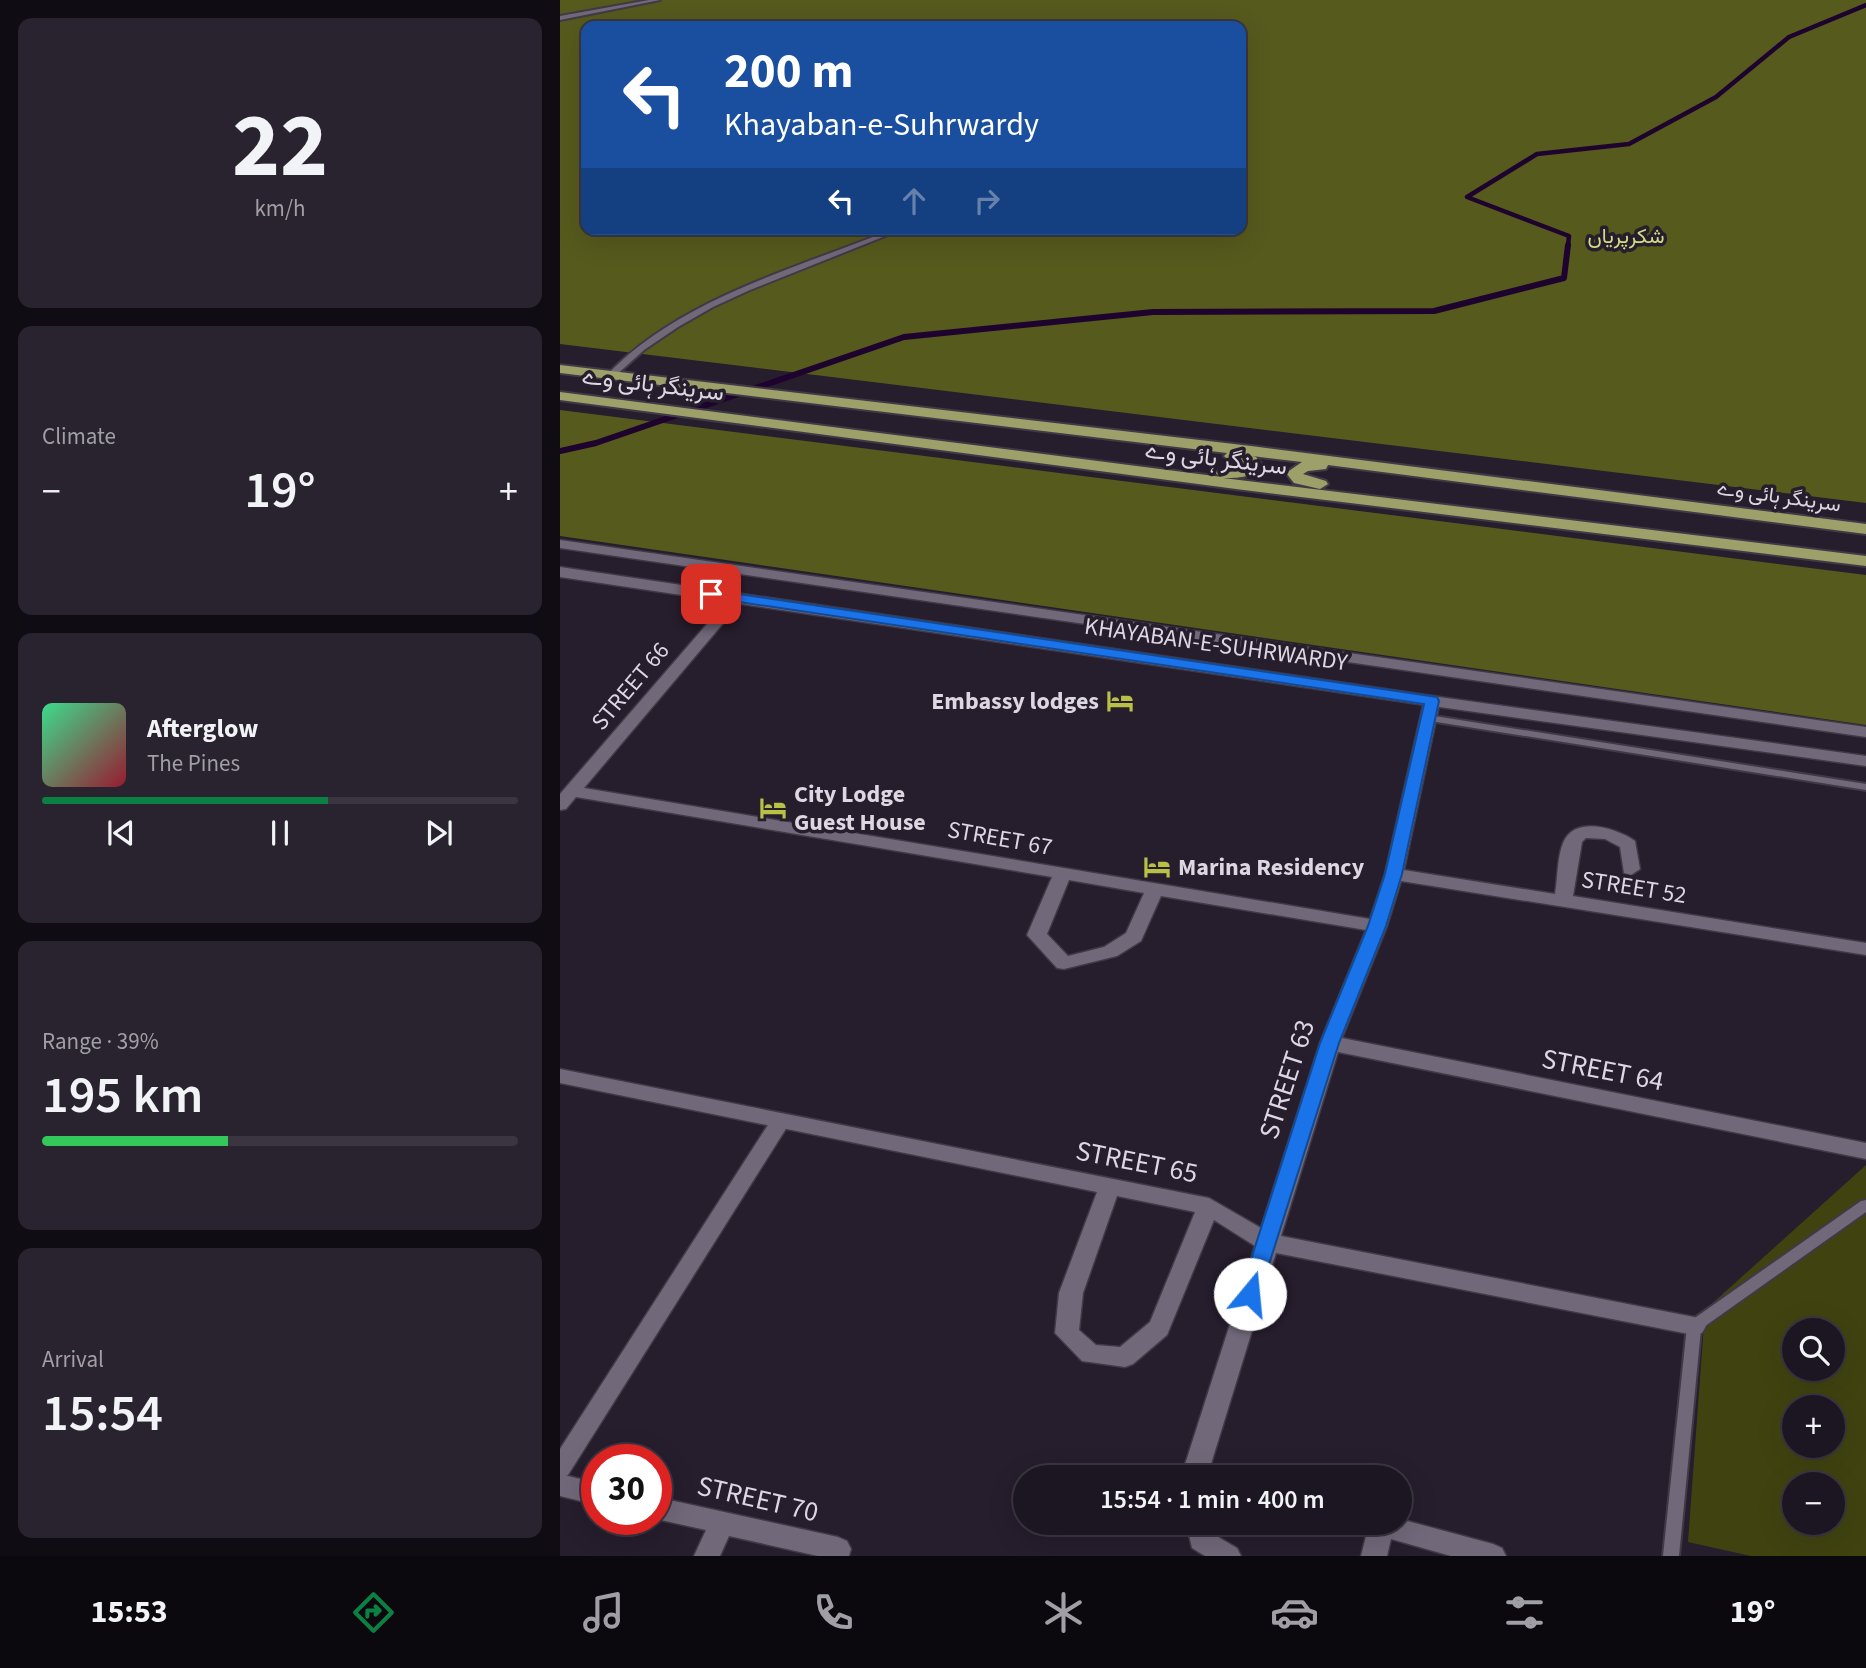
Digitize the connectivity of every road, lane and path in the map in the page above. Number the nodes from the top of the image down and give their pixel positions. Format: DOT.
graph roads {
  1 [pos="657,0"];
  2 [pos="560,18"];
  3 [pos="885,235"];
  4 [pos="560,369"];
  5 [pos="611,375"];
  6 [pos="655,381"];
  7 [pos="560,396"];
  8 [pos="810,398"];
  9 [pos="850,403"];
  10 [pos="865,434"];
  11 [pos="1757,514"];
  12 [pos="1866,529"];
  13 [pos="1702,542"];
  14 [pos="560,544"];
  15 [pos="1866,561"];
  16 [pos="560,572"];
  17 [pos="737,598"];
  18 [pos="1430,709"];
  19 [pos="1866,732"];
  20 [pos="1866,761"];
  21 [pos="1866,787"];
  22 [pos="567,798"];
  23 [pos="1631,869"];
  24 [pos="1063,873"];
  25 [pos="1394,874"];
  26 [pos="1155,889"];
  27 [pos="1563,901"];
  28 [pos="1377,926"];
  29 [pos="1866,949"];
  30 [pos="1330,1043"];
  31 [pos="560,1076"];
  32 [pos="780,1122"];
  33 [pos="1866,1151"];
  34 [pos="1110,1186"];
  35 [pos="1866,1205"];
  36 [pos="1209,1206"];
  37 [pos="1266,1241"];
  38 [pos="1694,1326"];
  39 [pos="1200,1465"];
  40 [pos="560,1468"];
  41 [pos="560,1485"];
  42 [pos="581,1490"];
  43 [pos="672,1511"];
  44 [pos="722,1523"];
  45 [pos="1412,1534"];
  46 [pos="1200,1535"];
  47 [pos="1375,1535"];
  48 [pos="707,1556"];
  49 [pos="836,1556"];
  50 [pos="1228,1556"];
  51 [pos="1374,1556"];
  52 [pos="1493,1556"];
  53 [pos="1671,1556"];
  1 -- 2 [label="lane"];
  3 -- 5 [label="lane"];
  4 -- 5 [label="highway, سرینگر ہائی وے"];
  5 -- 6 [label="highway, سرینگر ہائی وے"];
  6 -- 8 [label="highway, سرینگر ہائی وے"];
  7 -- 10 [label="highway, سرینگر ہائی وے"];
  8 -- 9 [label="highway, سرینگر ہائی وے"];
  9 -- 10 [label="highway"];
  9 -- 11 [label="highway, سرینگر ہائی وے"];
  10 -- 13 [label="highway, سرینگر ہائی وے"];
  11 -- 12 [label="highway, سرینگر ہائی وے"];
  11 -- 13 [label="highway"];
  13 -- 15 [label="highway, سرینگر ہائی وے"];
  14 -- 19 [label="street, KHAYABAN-E-SUHRWARDY"];
  16 -- 17 [label="street, KHAYABAN-E-SUHRWARDY"];
  17 -- 18 [label="street, KHAYABAN-E-SUHRWARDY"];
  17 -- 22 [label="street, STREET 66"];
  18 -- 20 [label="street, KHAYABAN-E-SUHRWARDY"];
  18 -- 21 [label="lane"];
  18 -- 25 [label="street, STREET 63"];
  22 -- 24 [label="street, STREET 67"];
  23 -- 27 [label="street"];
  24 -- 26 [label="street, STREET 67"];
  24 -- 26 [label="street"];
  25 -- 27 [label="street, STREET 52"];
  25 -- 28 [label="street, STREET 63"];
  26 -- 28 [label="street, STREET 67"];
  27 -- 29 [label="street, STREET 52"];
  28 -- 30 [label="street, STREET 63"];
  30 -- 33 [label="street, STREET 64"];
  30 -- 37 [label="street, STREET 63"];
  31 -- 32 [label="street, STREET 65"];
  32 -- 34 [label="street, STREET 65"];
  32 -- 40 [label="street"];
  34 -- 36 [label="street, STREET 65"];
  34 -- 36 [label="street"];
  35 -- 38 [label="lane"];
  36 -- 37 [label="street, STREET 65"];
  37 -- 38 [label="street, STREET 65"];
  37 -- 39 [label="street, STREET 63"];
  38 -- 53 [label="lane"];
  41 -- 42 [label="street"];
  43 -- 44 [label="street, STREET 70"];
  44 -- 48 [label="street"];
  44 -- 49 [label="street, STREET 70"];
  45 -- 52 [label="street"];
  46 -- 50 [label="street"];
  47 -- 51 [label="street"];
}
